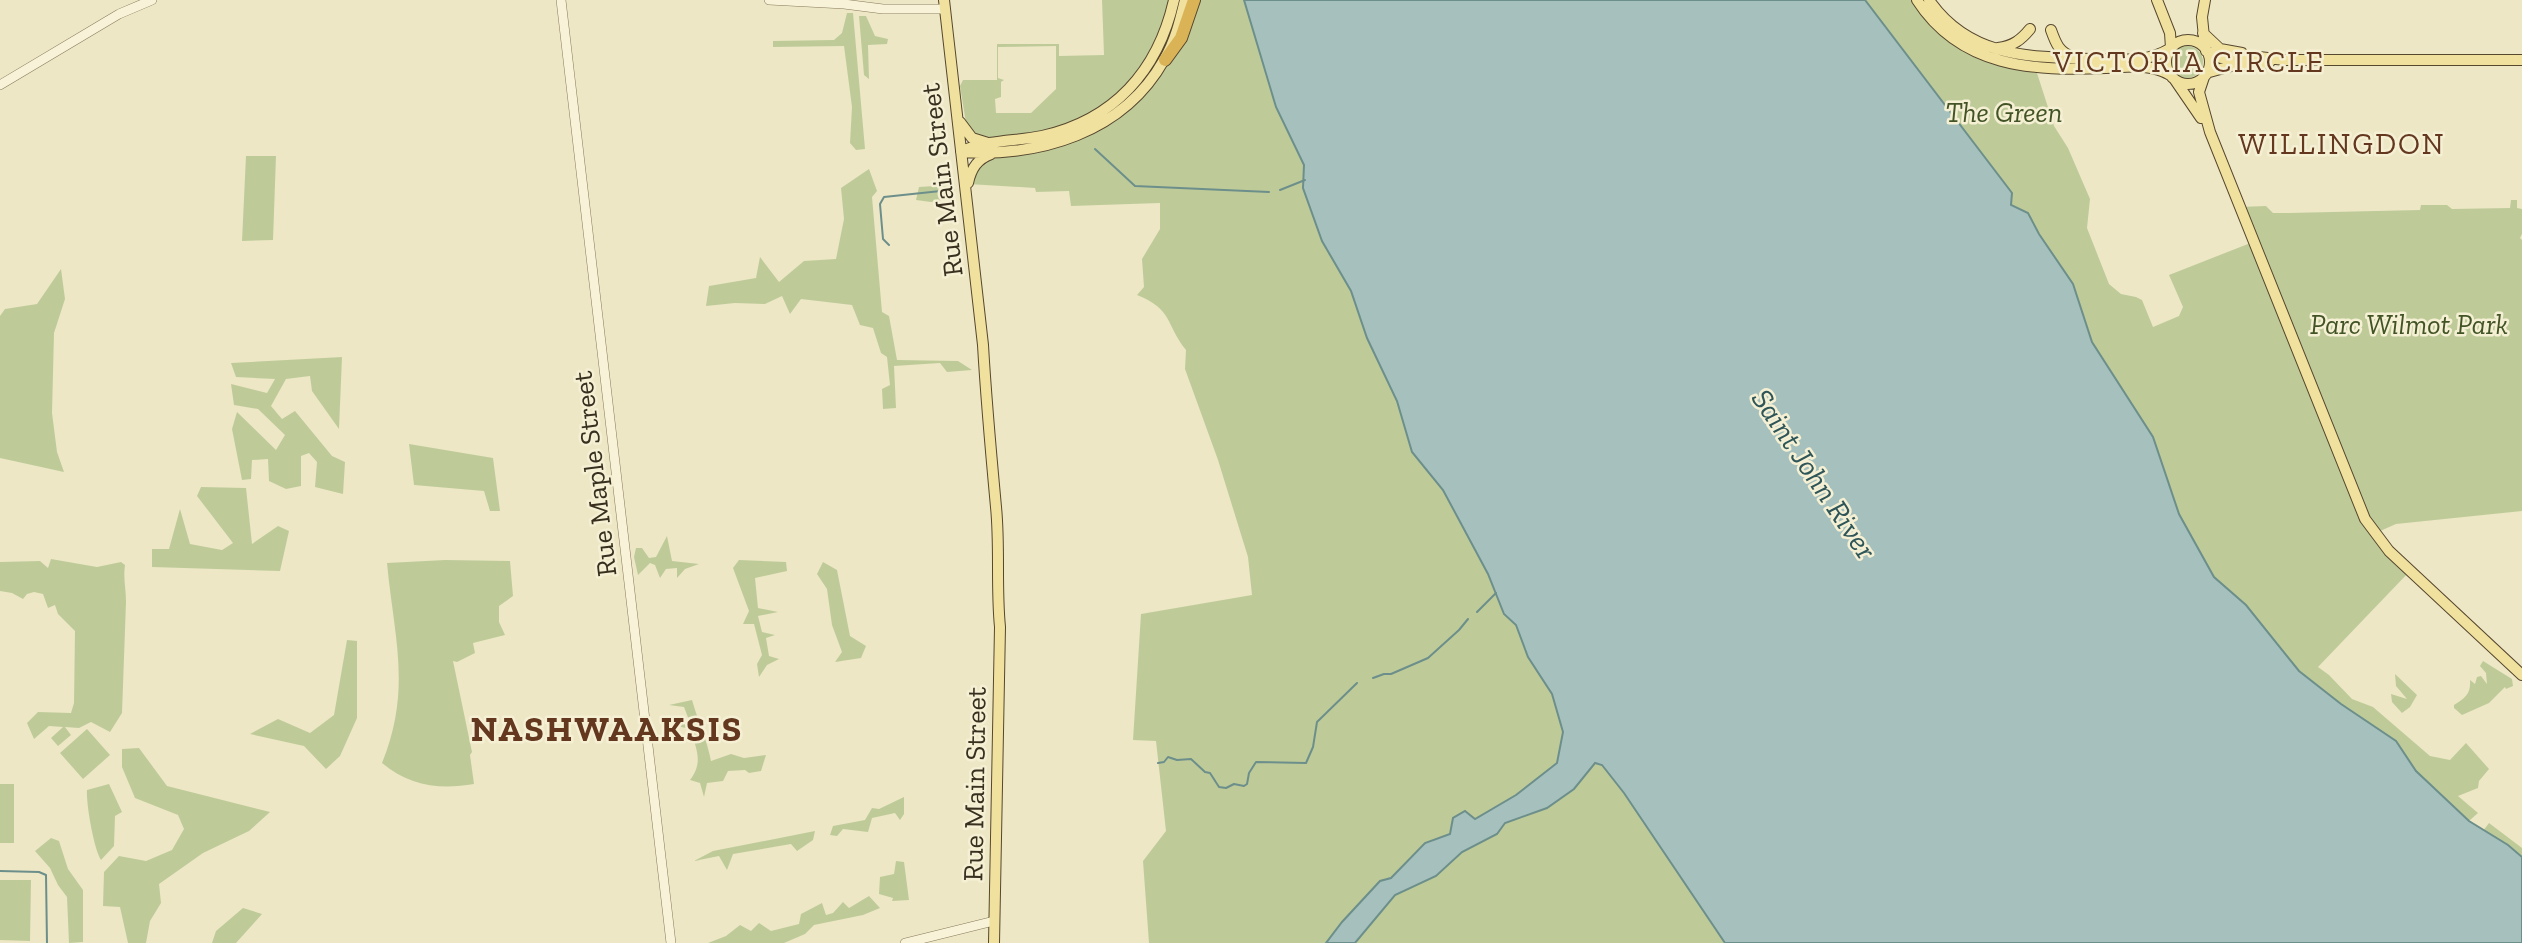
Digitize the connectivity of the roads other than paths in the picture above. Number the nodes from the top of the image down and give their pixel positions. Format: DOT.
graph roads {
  1 [pos="152,0"];
  2 [pos="561,0"];
  3 [pos="769,0"];
  4 [pos="1174,0"];
  5 [pos="1185,0"];
  6 [pos="1194,0"];
  7 [pos="1917,0"];
  8 [pos="1929,0"];
  9 [pos="2157,0"];
  10 [pos="2205,0"];
  11 [pos="944,5"];
  12 [pos="2030,29"];
  13 [pos="2051,30"];
  14 [pos="2203,33"];
  15 [pos="1993,48"];
  16 [pos="2171,48"];
  17 [pos="2206,51"];
  18 [pos="2076,58"];
  19 [pos="1165,60"];
  20 [pos="2285,60"];
  21 [pos="2522,60"];
  22 [pos="2129,63"];
  23 [pos="2205,75"];
  24 [pos="2172,78"];
  25 [pos="0,85"];
  26 [pos="957,114"];
  27 [pos="2210,132"];
  28 [pos="992,148"];
  29 [pos="961,152"];
  30 [pos="966,193"];
  31 [pos="2522,675"];
  32 [pos="994,920"];
  33 [pos="671,943"];
  34 [pos="905,943"];
  35 [pos="994,943"];
  1 -- 25 [label="street"];
  2 -- 33 [label="street, Rue Maple Street"];
  3 -- 11 [label="street"];
  4 -- 28 [label="main road"];
  5 -- 19 [label="main road"];
  6 -- 19 [label="highway"];
  7 -- 22 [label="main road"];
  8 -- 15 [label="main road"];
  9 -- 16 [label="main road"];
  10 -- 14 [label="main road"];
  11 -- 26 [label="main road, Rue Main Street"];
  12 -- 15 [label="main road"];
  13 -- 18 [label="main road"];
  14 -- 17 [label="main road"];
  14 -- 20 [label="main road"];
  15 -- 18 [label="main road"];
  16 -- 17 [label="main road"];
  16 -- 22 [label="main road"];
  16 -- 24 [label="main road"];
  17 -- 20 [label="main road"];
  17 -- 23 [label="main road"];
  18 -- 22 [label="main road"];
  19 -- 28 [label="main road"];
  20 -- 21 [label="main road"];
  20 -- 23 [label="main road"];
  22 -- 24 [label="main road"];
  23 -- 24 [label="main road"];
  23 -- 27 [label="main road"];
  24 -- 27 [label="main road"];
  26 -- 28 [label="main road"];
  26 -- 29 [label="main road, Rue Main Street"];
  27 -- 31 [label="main road"];
  28 -- 29 [label="main road"];
  28 -- 30 [label="main road"];
  29 -- 30 [label="main road, Rue Main Street"];
  30 -- 32 [label="main road, Rue Main Street"];
  32 -- 34 [label="street"];
  32 -- 35 [label="main road, Rue Main Street"];
}
